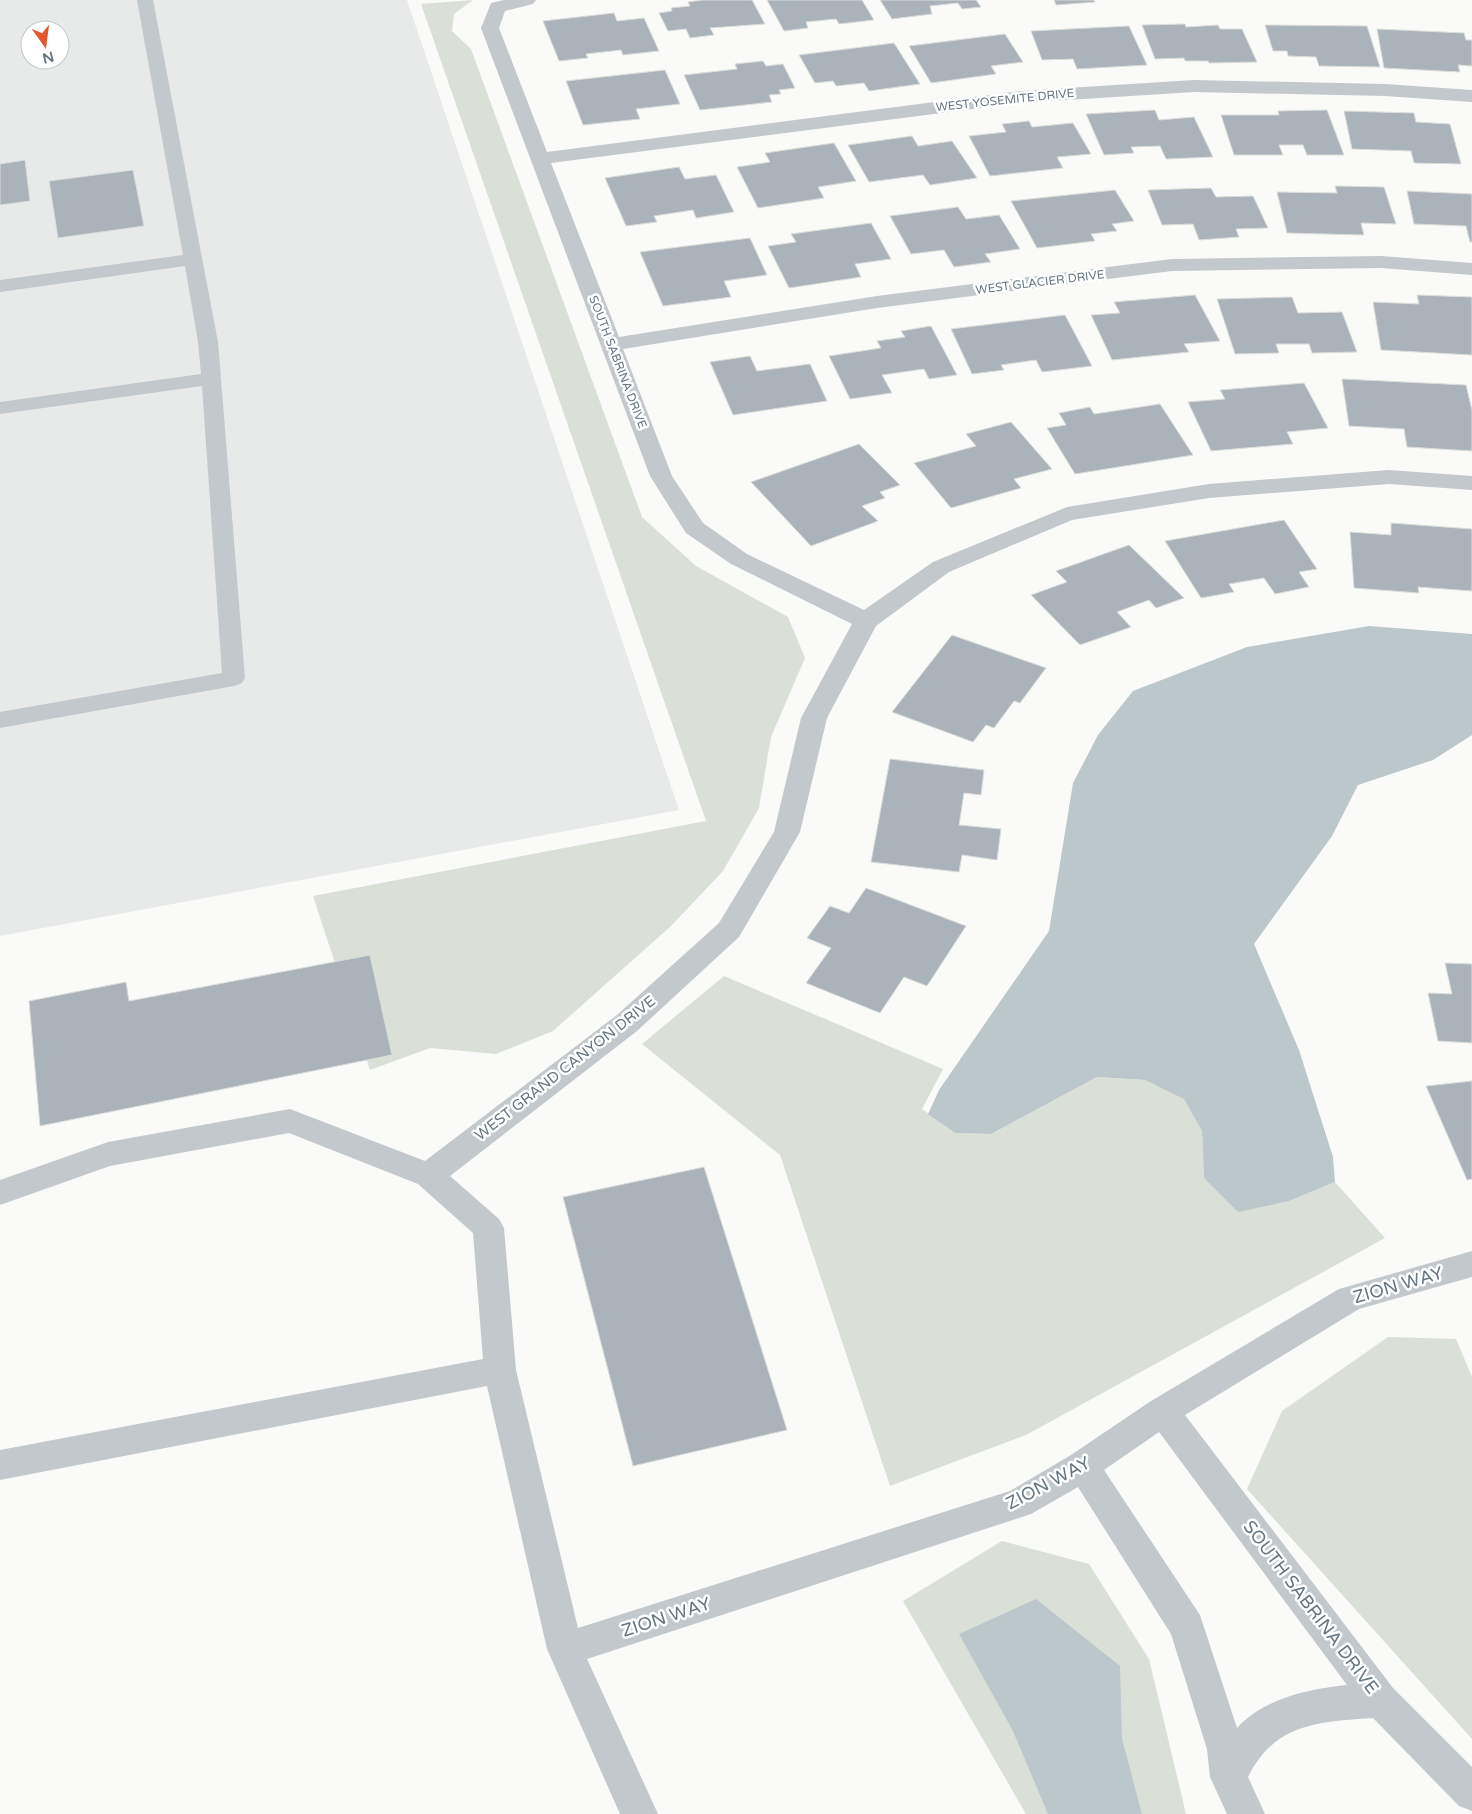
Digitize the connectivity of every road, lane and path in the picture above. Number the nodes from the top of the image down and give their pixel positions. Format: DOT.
graph roads {
  1 [pos="145,0"];
  2 [pos="528,0"];
  3 [pos="1472,96"];
  4 [pos="541,159"];
  5 [pos="192,259"];
  6 [pos="1472,269"];
  7 [pos="0,286"];
  8 [pos="611,345"];
  9 [pos="211,379"];
  10 [pos="0,408"];
  11 [pos="1472,483"];
  12 [pos="866,621"];
  13 [pos="0,720"];
  14 [pos="429,1175"];
  15 [pos="0,1193"];
  16 [pos="1472,1264"];
  17 [pos="500,1370"];
  18 [pos="1163,1410"];
  19 [pos="0,1466"];
  20 [pos="1083,1466"];
  21 [pos="564,1649"];
  22 [pos="1380,1700"];
  23 [pos="1229,1777"];
  24 [pos="1472,1793"];
  25 [pos="639,1814"];
  26 [pos="1246,1814"];
  1 -- 5 [label="lane"];
  2 -- 4 [label="street, SOUTH SABRINA DRIVE"];
  3 -- 4 [label="street, WEST YOSEMITE DRIVE"];
  4 -- 8 [label="street, SOUTH SABRINA DRIVE"];
  5 -- 7 [label="lane"];
  5 -- 9 [label="lane"];
  6 -- 8 [label="street, WEST GLACIER DRIVE"];
  8 -- 12 [label="street, SOUTH SABRINA DRIVE"];
  9 -- 10 [label="lane"];
  9 -- 13 [label="lane"];
  11 -- 12 [label="street, WEST GRAND CANYON DRIVE"];
  12 -- 14 [label="street, WEST GRAND CANYON DRIVE"];
  14 -- 15 [label="street"];
  14 -- 17 [label="street"];
  16 -- 18 [label="street, ZION WAY"];
  17 -- 19 [label="street"];
  17 -- 21 [label="street"];
  18 -- 20 [label="street, ZION WAY"];
  18 -- 22 [label="street, SOUTH SABRINA DRIVE"];
  20 -- 21 [label="street, ZION WAY"];
  20 -- 23 [label="street"];
  21 -- 25 [label="street"];
  22 -- 23 [label="street"];
  22 -- 24 [label="street, SOUTH SABRINA DRIVE"];
  23 -- 26 [label="street"];
}
